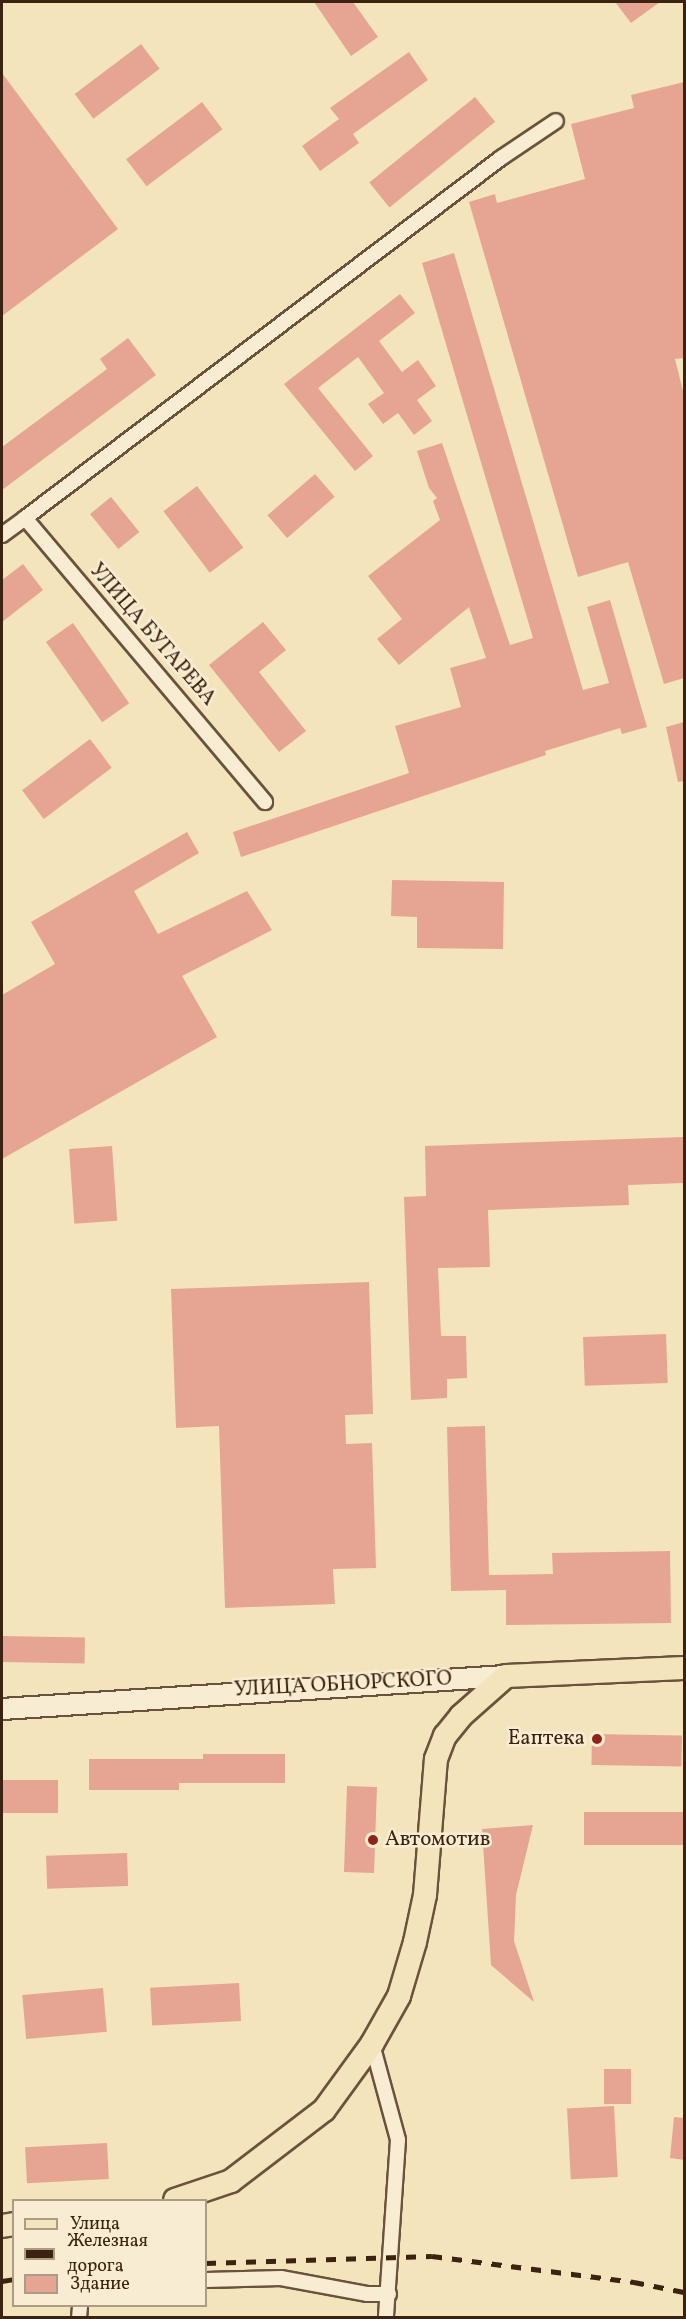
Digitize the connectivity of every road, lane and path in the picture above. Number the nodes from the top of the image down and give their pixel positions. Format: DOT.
graph roads {
  1 [pos="556,121"];
  2 [pos="25,518"];
  3 [pos="2,535"];
  4 [pos="265,802"];
  5 [pos="684,1668"];
  6 [pos="506,1676"];
  7 [pos="2,1709"];
  8 [pos="372,2044"];
  9 [pos="178,2199"];
  10 [pos="207,2280"];
  11 [pos="388,2294"];
  12 [pos="386,2318"];
  1 -- 2 [label="street"];
  2 -- 3 [label="street"];
  2 -- 4 [label="street, УЛИЦА БУГАРЕВА"];
  5 -- 6 [label="main road, УЛИЦА ОБНОРСКОГО"];
  6 -- 7 [label="main road, УЛИЦА ОБНОРСКОГО"];
  6 -- 8 [label="main road"];
  8 -- 9 [label="main road"];
  8 -- 11 [label="street"];
  10 -- 11 [label="street"];
  11 -- 12 [label="street"];
}
